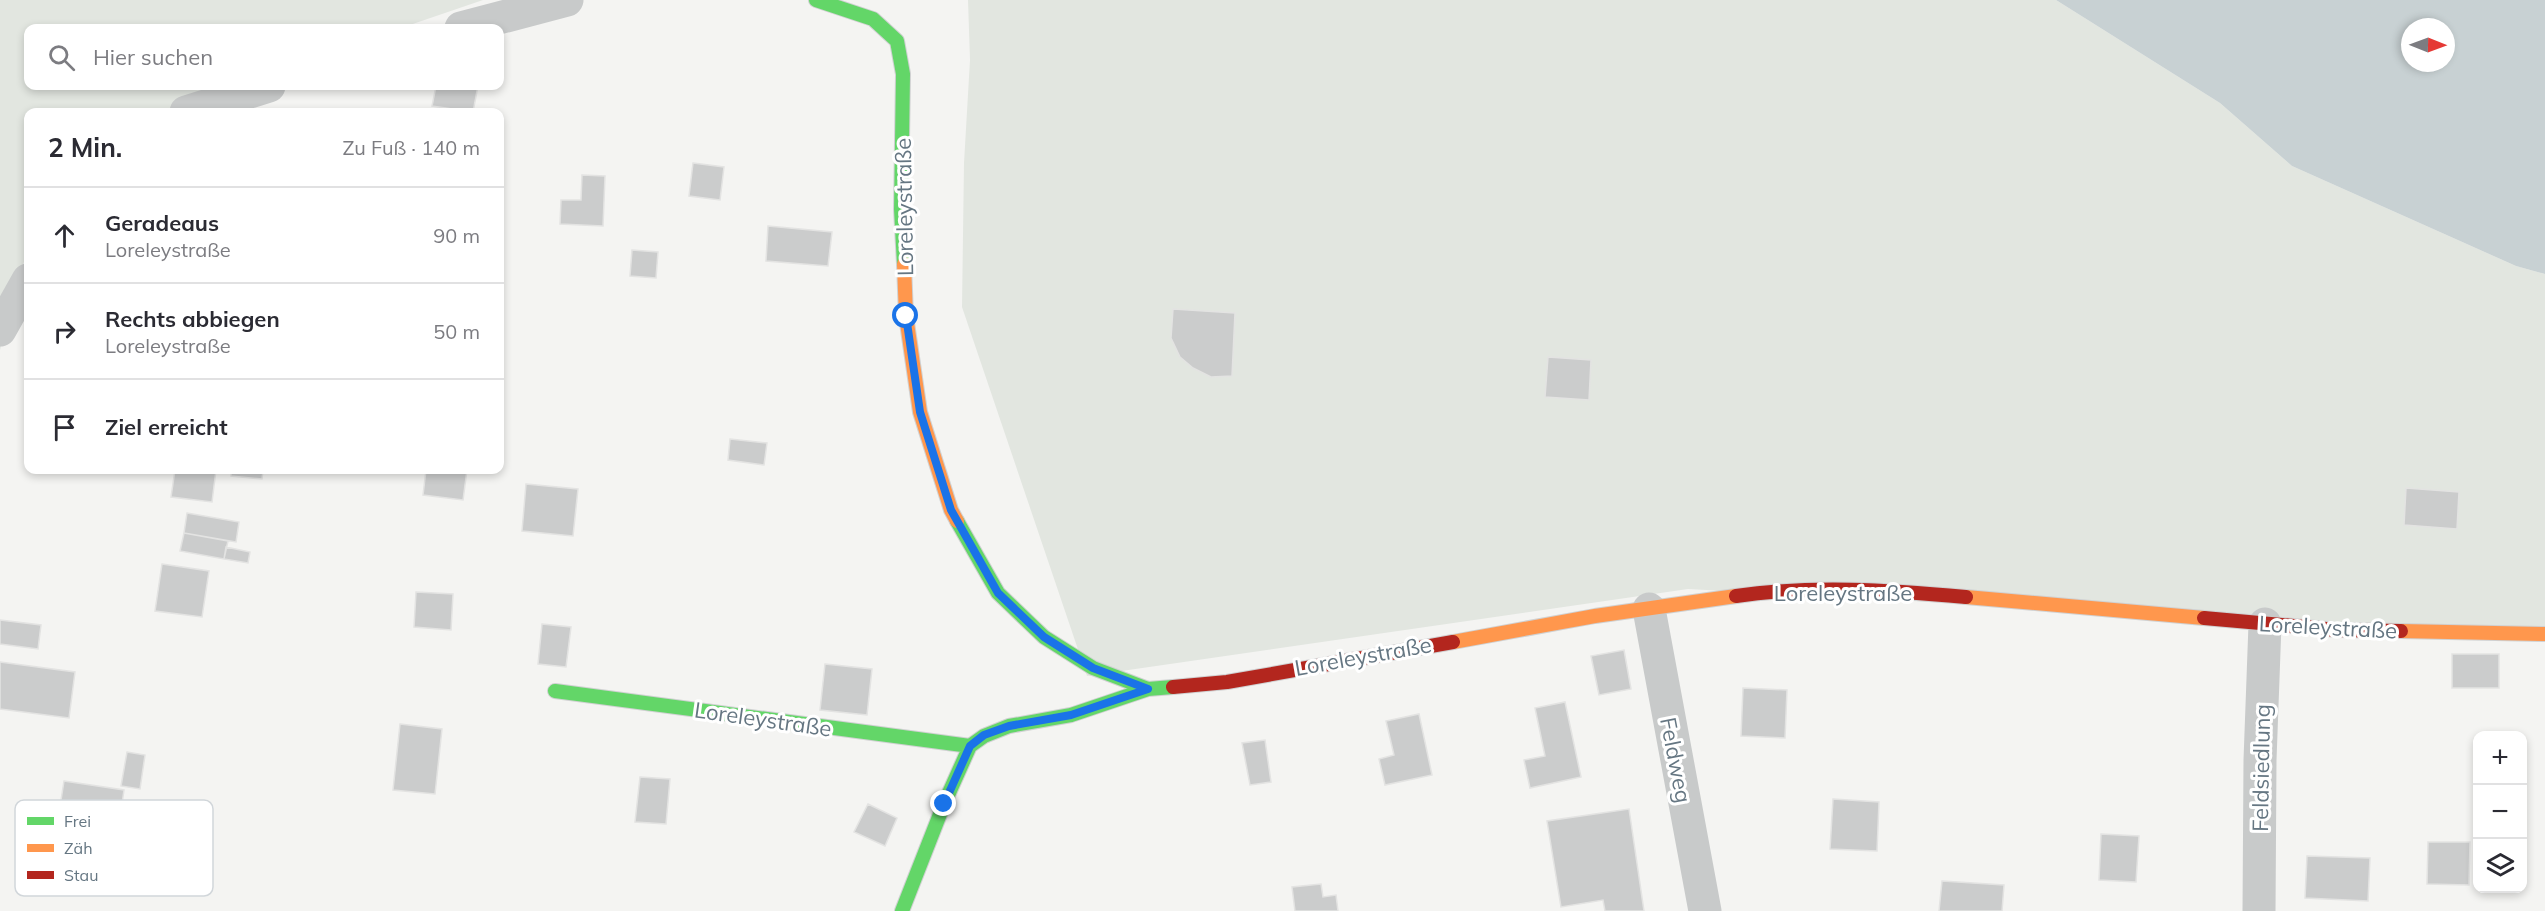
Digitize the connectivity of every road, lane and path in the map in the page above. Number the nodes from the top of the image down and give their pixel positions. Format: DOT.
graph roads {
  1 [pos="567,0"];
  2 [pos="816,0"];
  3 [pos="476,24"];
  4 [pos="256,90"];
  5 [pos="199,108"];
  6 [pos="24,287"];
  7 [pos="0,330"];
  8 [pos="1649,609"];
  9 [pos="2265,624"];
  10 [pos="2545,634"];
  11 [pos="1148,689"];
  12 [pos="555,692"];
  13 [pos="970,746"];
  14 [pos="902,911"];
  15 [pos="1705,911"];
  16 [pos="2259,911"];
  1 -- 3 [label="street"];
  2 -- 11 [label="street, Loreleystraße"];
  4 -- 5 [label="street"];
  6 -- 7 [label="street"];
  8 -- 9 [label="street, Loreleystraße"];
  8 -- 11 [label="street, Loreleystraße"];
  8 -- 15 [label="street, Feldweg"];
  9 -- 10 [label="street, Loreleystraße"];
  9 -- 16 [label="street, Feldsiedlung"];
  11 -- 13 [label="street, Loreleystraße"];
  12 -- 13 [label="street, Loreleystraße"];
  13 -- 14 [label="street"];
}
